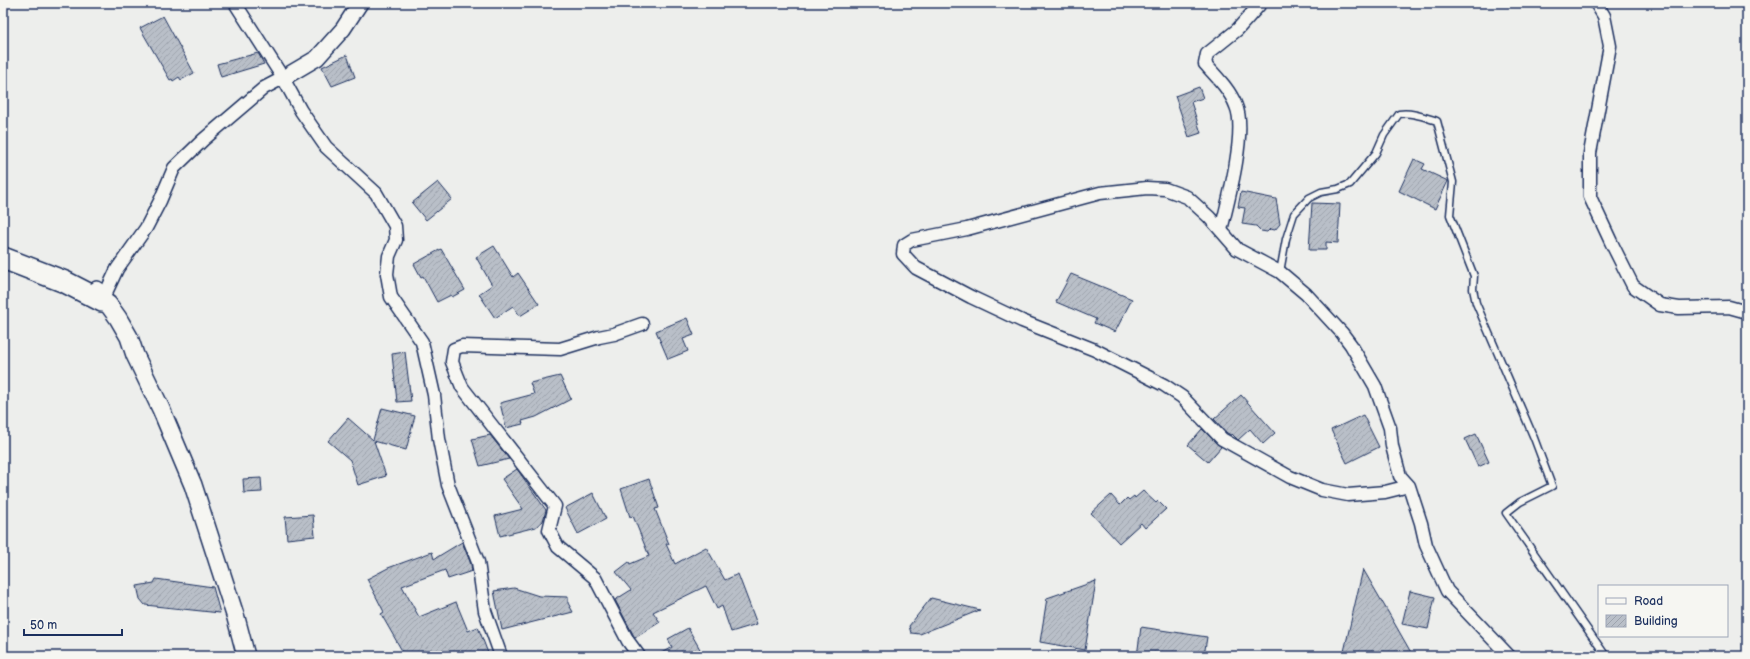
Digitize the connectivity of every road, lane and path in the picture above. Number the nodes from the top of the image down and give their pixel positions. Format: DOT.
graph roads {
  1 [pos="235,3"];
  2 [pos="360,3"];
  3 [pos="1261,3"];
  4 [pos="1596,3"];
  5 [pos="283,78"];
  6 [pos="1221,230"];
  7 [pos="3,249"];
  8 [pos="3,258"];
  9 [pos="1280,272"];
  10 [pos="102,301"];
  11 [pos="1747,312"];
  12 [pos="642,324"];
  13 [pos="1409,486"];
  14 [pos="246,656"];
  15 [pos="501,656"];
  16 [pos="639,656"];
  17 [pos="1509,656"];
  18 [pos="1606,656"];
  1 -- 5 [label="street"];
  2 -- 5 [label="street"];
  3 -- 6 [label="street"];
  4 -- 11 [label="street"];
  5 -- 10 [label="street"];
  5 -- 15 [label="street"];
  6 -- 9 [label="street"];
  6 -- 13 [label="street"];
  7 -- 10 [label="main road"];
  8 -- 10 [label="highway"];
  9 -- 13 [label="street"];
  9 -- 18 [label="lane"];
  10 -- 14 [label="main road"];
  12 -- 16 [label="street"];
  13 -- 17 [label="street"];
}
